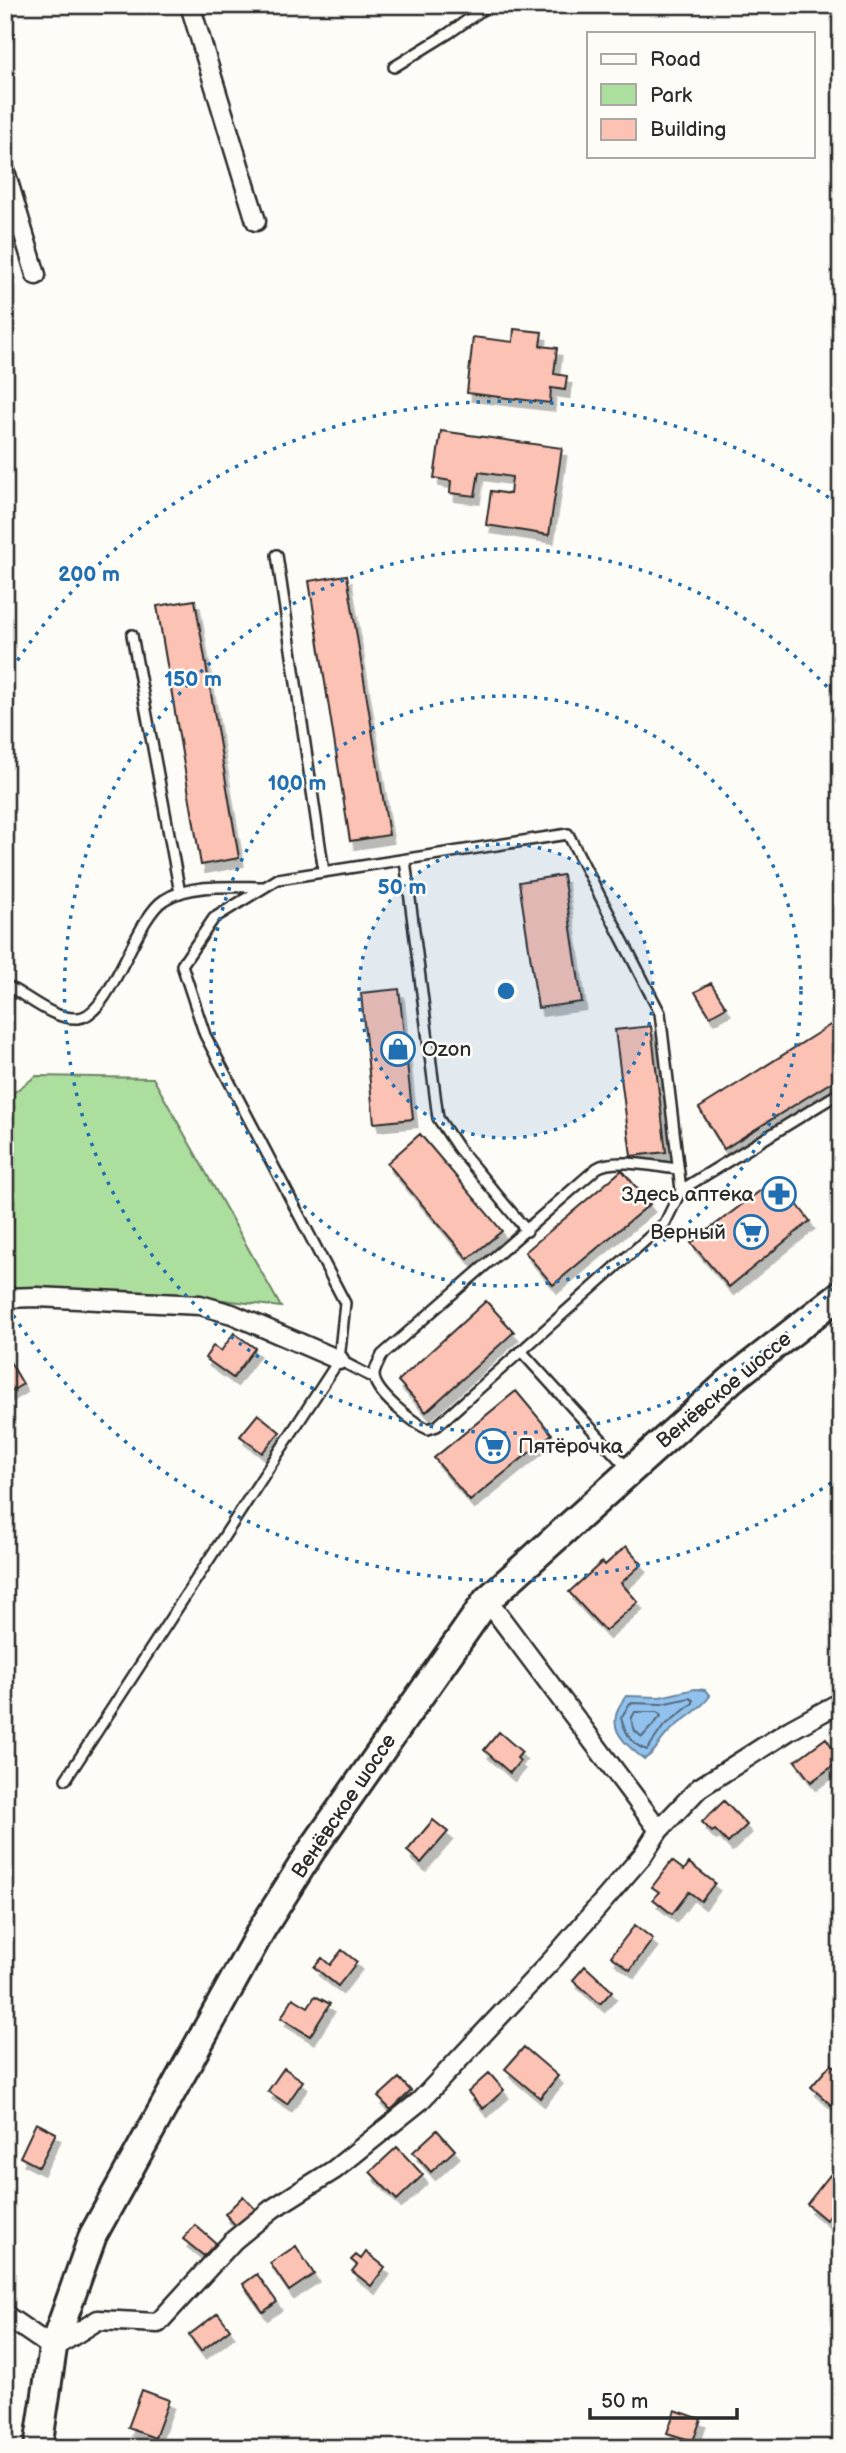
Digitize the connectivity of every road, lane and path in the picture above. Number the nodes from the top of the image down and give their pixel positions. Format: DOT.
graph roads {
  1 [pos="190,5"];
  2 [pos="489,5"];
  3 [pos="394,67"];
  4 [pos="5,171"];
  5 [pos="256,221"];
  6 [pos="36,275"];
  7 [pos="277,555"];
  8 [pos="132,635"];
  9 [pos="405,860"];
  10 [pos="324,872"];
  11 [pos="266,887"];
  12 [pos="180,893"];
  13 [pos="5,985"];
  14 [pos="841,1091"];
  15 [pos="678,1169"];
  16 [pos="681,1190"];
  17 [pos="527,1231"];
  18 [pos="841,1294"];
  19 [pos="5,1298"];
  20 [pos="521,1351"];
  21 [pos="339,1360"];
  22 [pos="374,1378"];
  23 [pos="631,1471"];
  24 [pos="487,1600"];
  25 [pos="841,1702"];
  26 [pos="66,1779"];
  27 [pos="659,1830"];
  28 [pos="5,2315"];
  29 [pos="53,2348"];
  30 [pos="38,2448"];
  1 -- 5 [label="street"];
  2 -- 3 [label="lane"];
  4 -- 6 [label="street"];
  7 -- 10 [label="lane"];
  8 -- 12 [label="lane"];
  9 -- 10 [label="lane"];
  9 -- 15 [label="lane"];
  9 -- 17 [label="lane"];
  10 -- 11 [label="lane"];
  11 -- 12 [label="lane"];
  11 -- 21 [label="lane"];
  12 -- 13 [label="lane"];
  14 -- 16 [label="lane"];
  15 -- 16 [label="lane"];
  15 -- 17 [label="lane"];
  16 -- 20 [label="lane"];
  17 -- 22 [label="lane"];
  18 -- 23 [label="main road, Венёвское шоссе"];
  19 -- 21 [label="street"];
  20 -- 22 [label="lane"];
  20 -- 23 [label="lane"];
  21 -- 22 [label="lane"];
  21 -- 26 [label="lane"];
  23 -- 24 [label="main road, Венёвское шоссе"];
  24 -- 27 [label="street"];
  24 -- 29 [label="main road, Венёвское шоссе"];
  25 -- 27 [label="street"];
  27 -- 29 [label="street"];
  28 -- 29 [label="street"];
  29 -- 30 [label="main road, Венёвское шоссе"];
}
